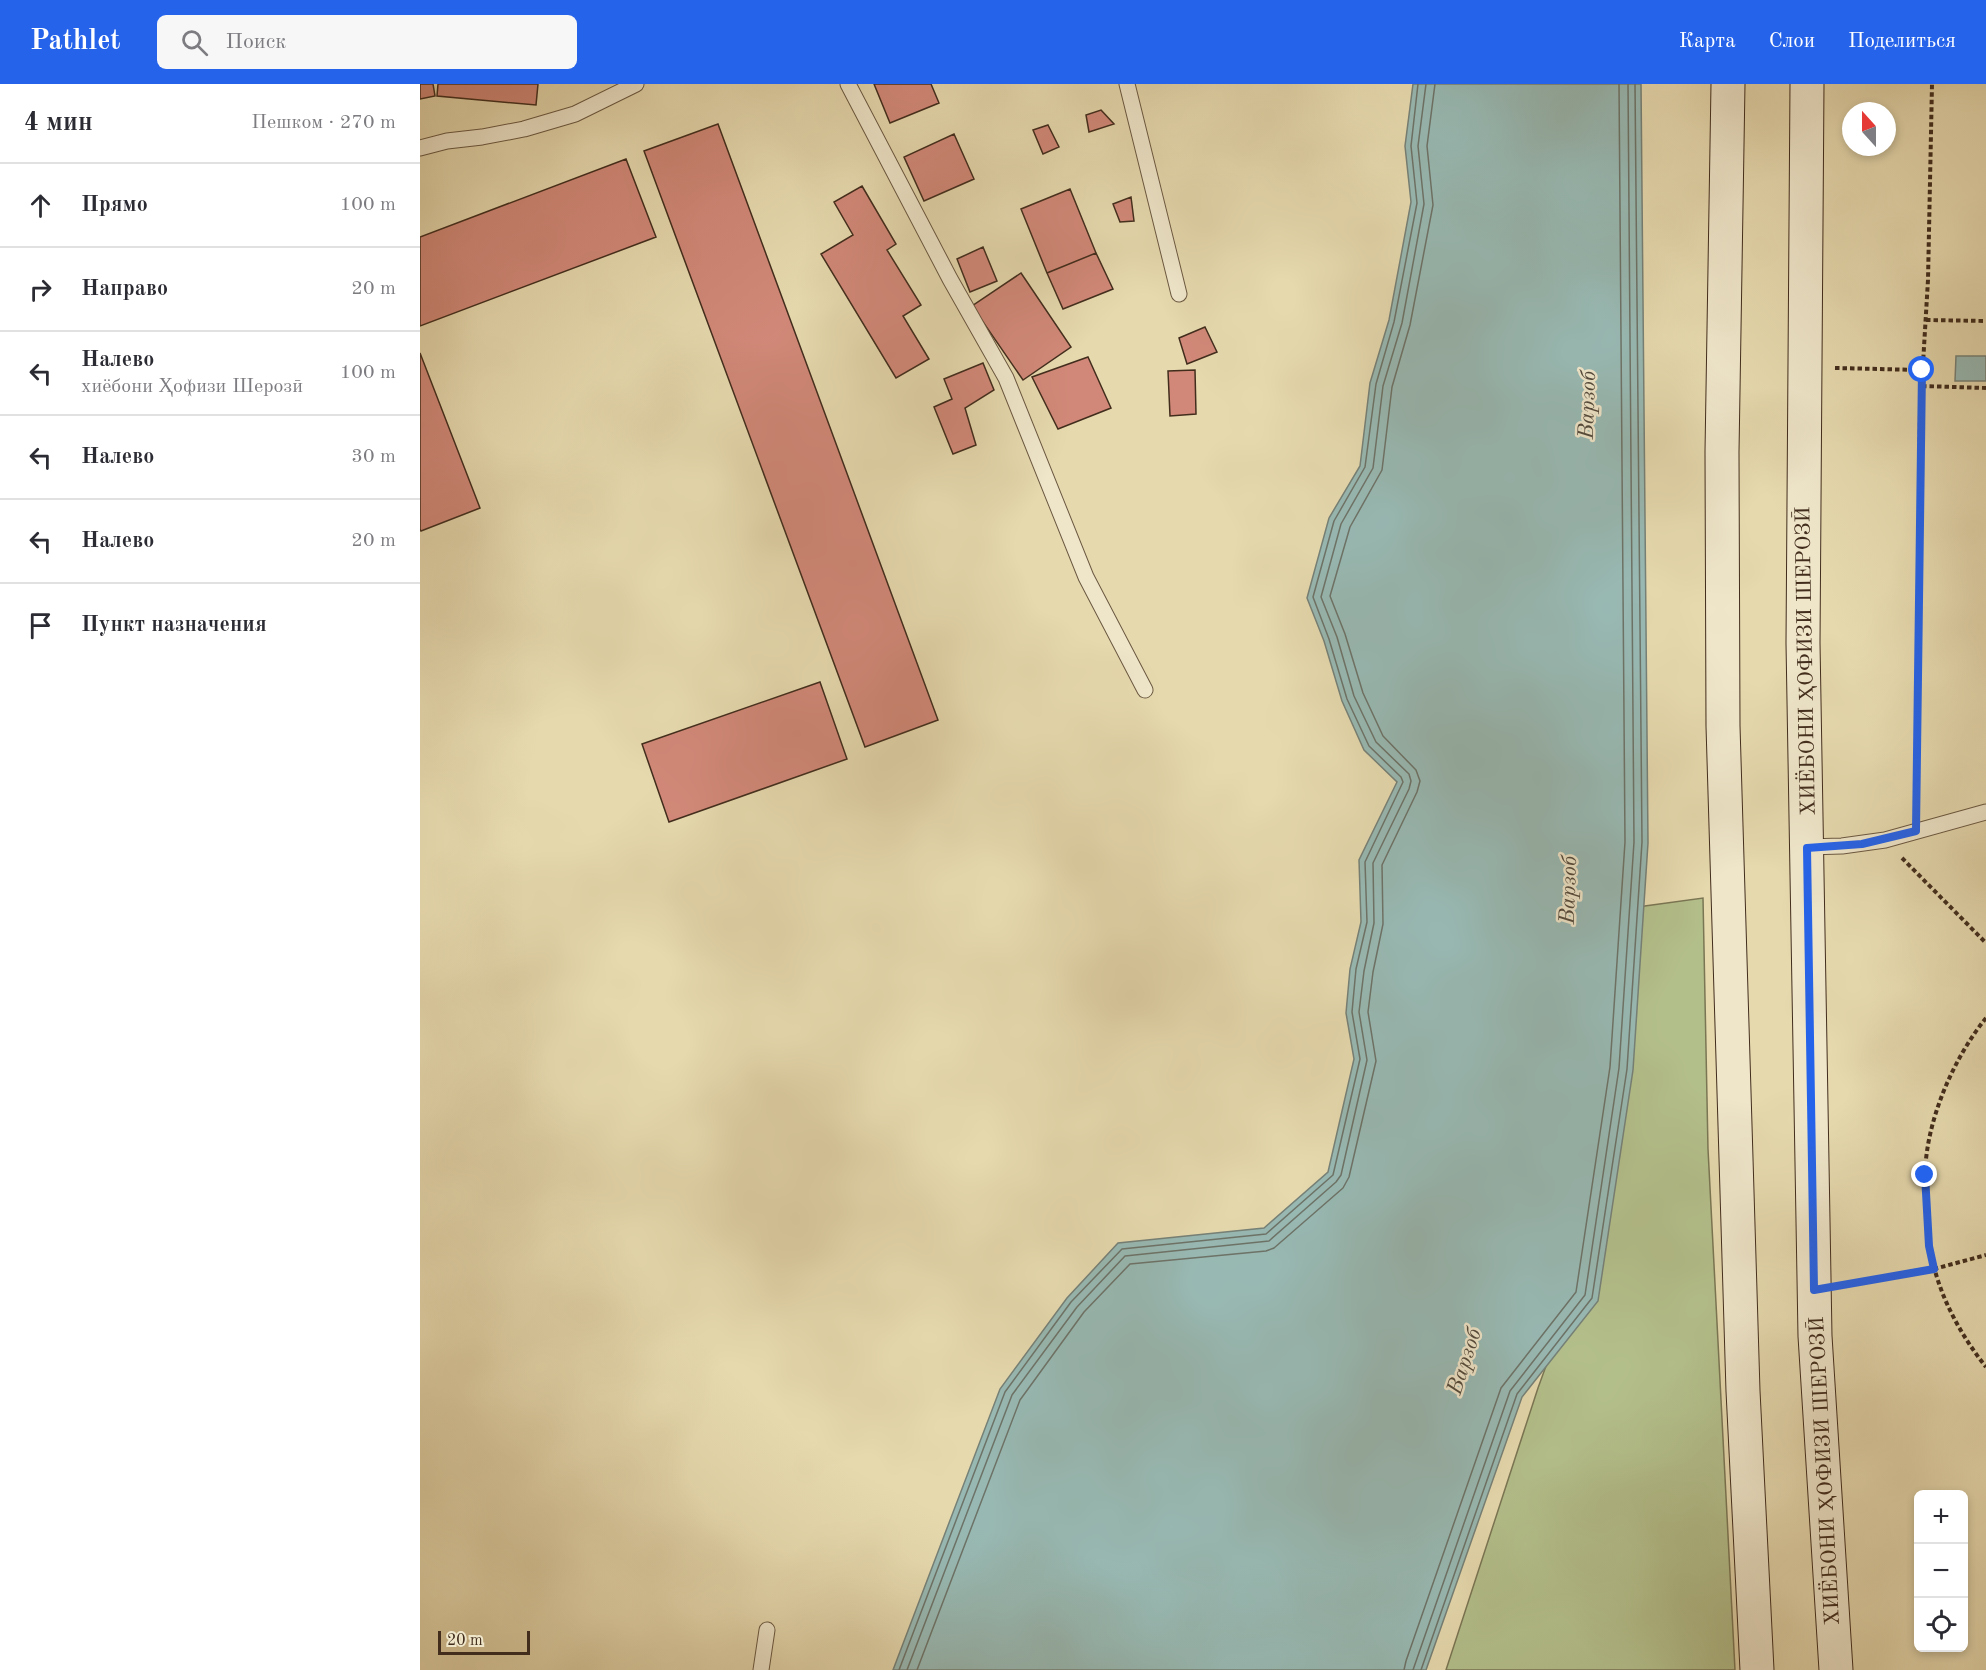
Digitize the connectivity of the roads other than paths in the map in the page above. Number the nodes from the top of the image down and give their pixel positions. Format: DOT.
graph roads {
  1 [pos="636,84"];
  2 [pos="848,84"];
  3 [pos="1127,84"];
  4 [pos="1728,84"];
  5 [pos="1807,84"];
  6 [pos="420,148"];
  7 [pos="1179,294"];
  8 [pos="1145,690"];
  9 [pos="1986,812"];
  10 [pos="1807,848"];
  11 [pos="767,1630"];
  12 [pos="761,1670"];
  13 [pos="1757,1670"];
  14 [pos="1836,1670"];
  1 -- 6 [label="lane"];
  2 -- 8 [label="lane"];
  3 -- 7 [label="lane"];
  4 -- 13 [label="main road"];
  5 -- 10 [label="main road, ХИЁБОНИ ҲОФИЗИ ШЕРОЗӢ"];
  9 -- 10 [label="lane"];
  10 -- 14 [label="main road, ХИЁБОНИ ҲОФИЗИ ШЕРОЗӢ"];
  11 -- 12 [label="lane"];
}
